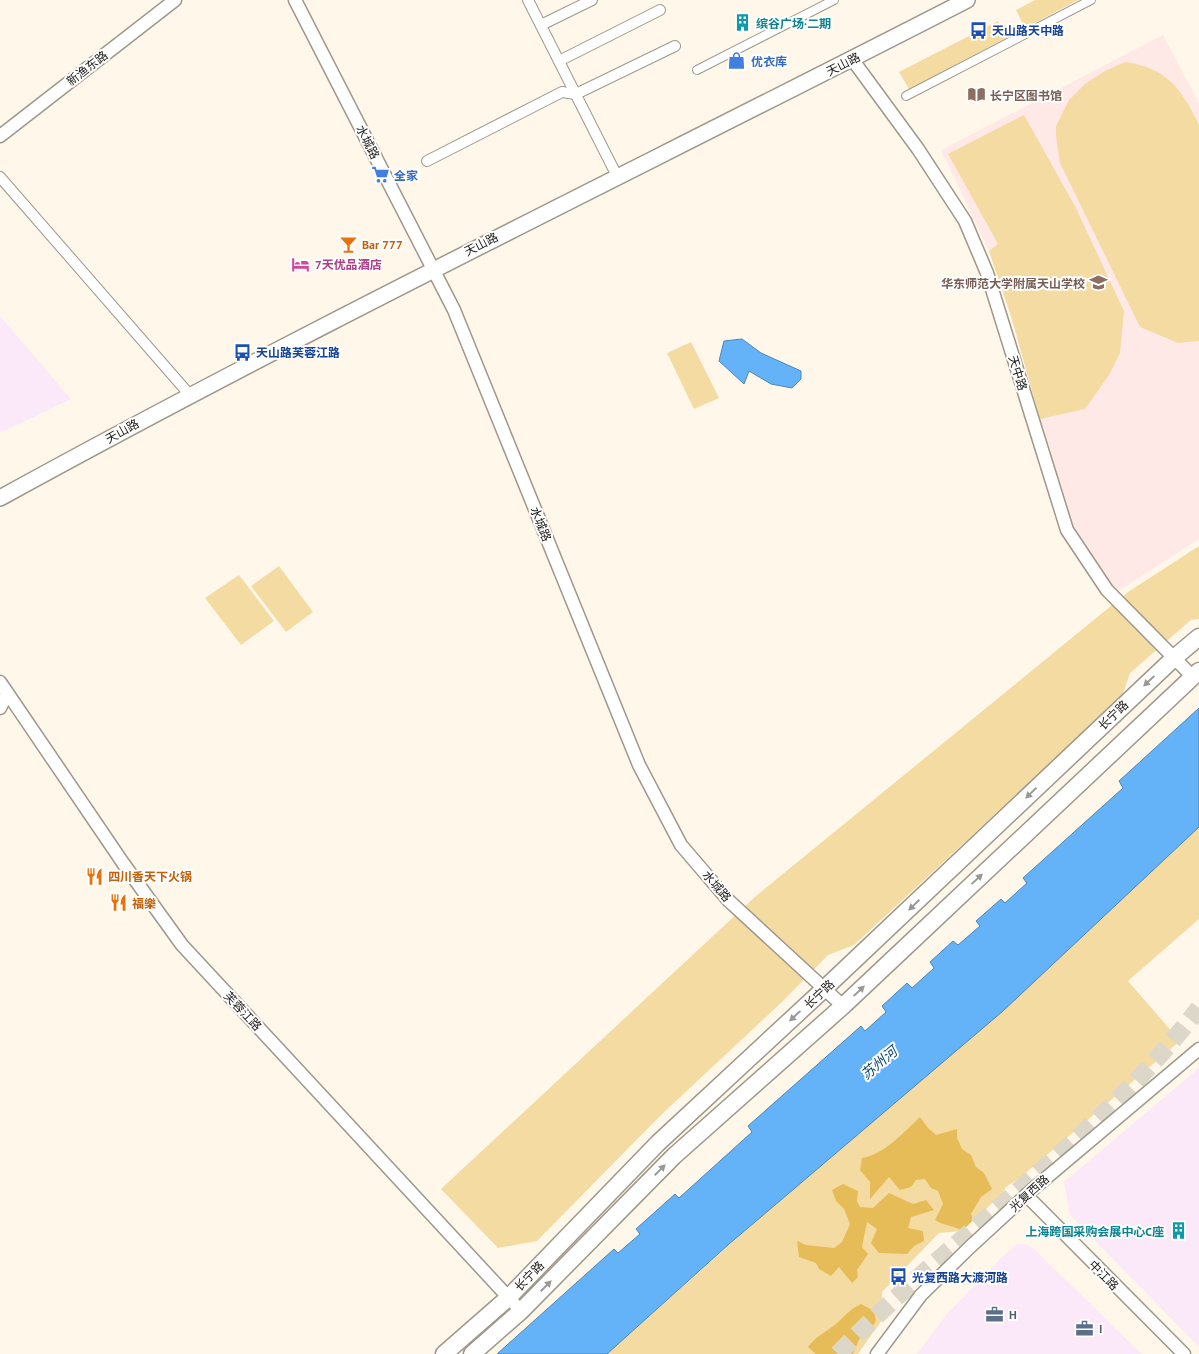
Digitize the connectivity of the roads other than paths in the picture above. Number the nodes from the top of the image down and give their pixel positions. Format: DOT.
graph roads {
  1 [pos="175,0"];
  2 [pos="295,0"];
  3 [pos="528,0"];
  4 [pos="592,0"];
  5 [pos="834,0"];
  6 [pos="967,0"];
  7 [pos="1091,0"];
  8 [pos="660,10"];
  9 [pos="541,25"];
  10 [pos="675,46"];
  11 [pos="852,59"];
  12 [pos="559,60"];
  13 [pos="697,70"];
  14 [pos="576,94"];
  15 [pos="906,96"];
  16 [pos="0,136"];
  17 [pos="427,161"];
  18 [pos="617,176"];
  19 [pos="0,177"];
  20 [pos="432,271"];
  21 [pos="189,394"];
  22 [pos="0,498"];
  23 [pos="1199,637"];
  24 [pos="1174,658"];
  25 [pos="1196,674"];
  26 [pos="0,682"];
  27 [pos="7,694"];
  28 [pos="0,708"];
  29 [pos="824,989"];
  30 [pos="843,1006"];
  31 [pos="1199,1049"];
  32 [pos="1026,1195"];
  33 [pos="508,1298"];
  34 [pos="521,1312"];
  35 [pos="444,1354"];
  36 [pos="472,1354"];
  37 [pos="877,1354"];
  38 [pos="1184,1354"];
  1 -- 16 [label="street, 新渔东路"];
  2 -- 20 [label="street, 水城路"];
  3 -- 9 [label="street"];
  4 -- 9 [label="street"];
  5 -- 13 [label="street"];
  6 -- 11 [label="main road, 天山路"];
  7 -- 15 [label="street"];
  8 -- 12 [label="street"];
  9 -- 12 [label="street"];
  10 -- 14 [label="street"];
  11 -- 18 [label="main road, 天山路"];
  11 -- 24 [label="street, 天中路"];
  12 -- 14 [label="street"];
  14 -- 17 [label="street"];
  14 -- 18 [label="street"];
  18 -- 20 [label="main road, 天山路"];
  19 -- 21 [label="street"];
  20 -- 21 [label="main road, 天山路"];
  20 -- 29 [label="street, 水城路"];
  21 -- 22 [label="main road, 天山路"];
  23 -- 24 [label="main road, 长宁路"];
  24 -- 25 [label="street, 天中路"];
  24 -- 29 [label="main road, 长宁路, one-way"];
  30 -- 25 [label="main road, 长宁路, one-way"];
  26 -- 27 [label="street, 芙蓉江路"];
  27 -- 28 [label="street"];
  27 -- 33 [label="street, 芙蓉江路"];
  29 -- 30 [label="street, 水城路"];
  29 -- 33 [label="main road, 长宁路, one-way"];
  34 -- 30 [label="main road, 长宁路, one-way"];
  31 -- 32 [label="street, 光复西路"];
  32 -- 37 [label="street, 光复西路"];
  32 -- 38 [label="street, 中江路"];
  33 -- 34 [label="street, 芙蓉江路"];
  33 -- 35 [label="main road, 长宁路"];
  34 -- 36 [label="main road, 长宁路"];
}
